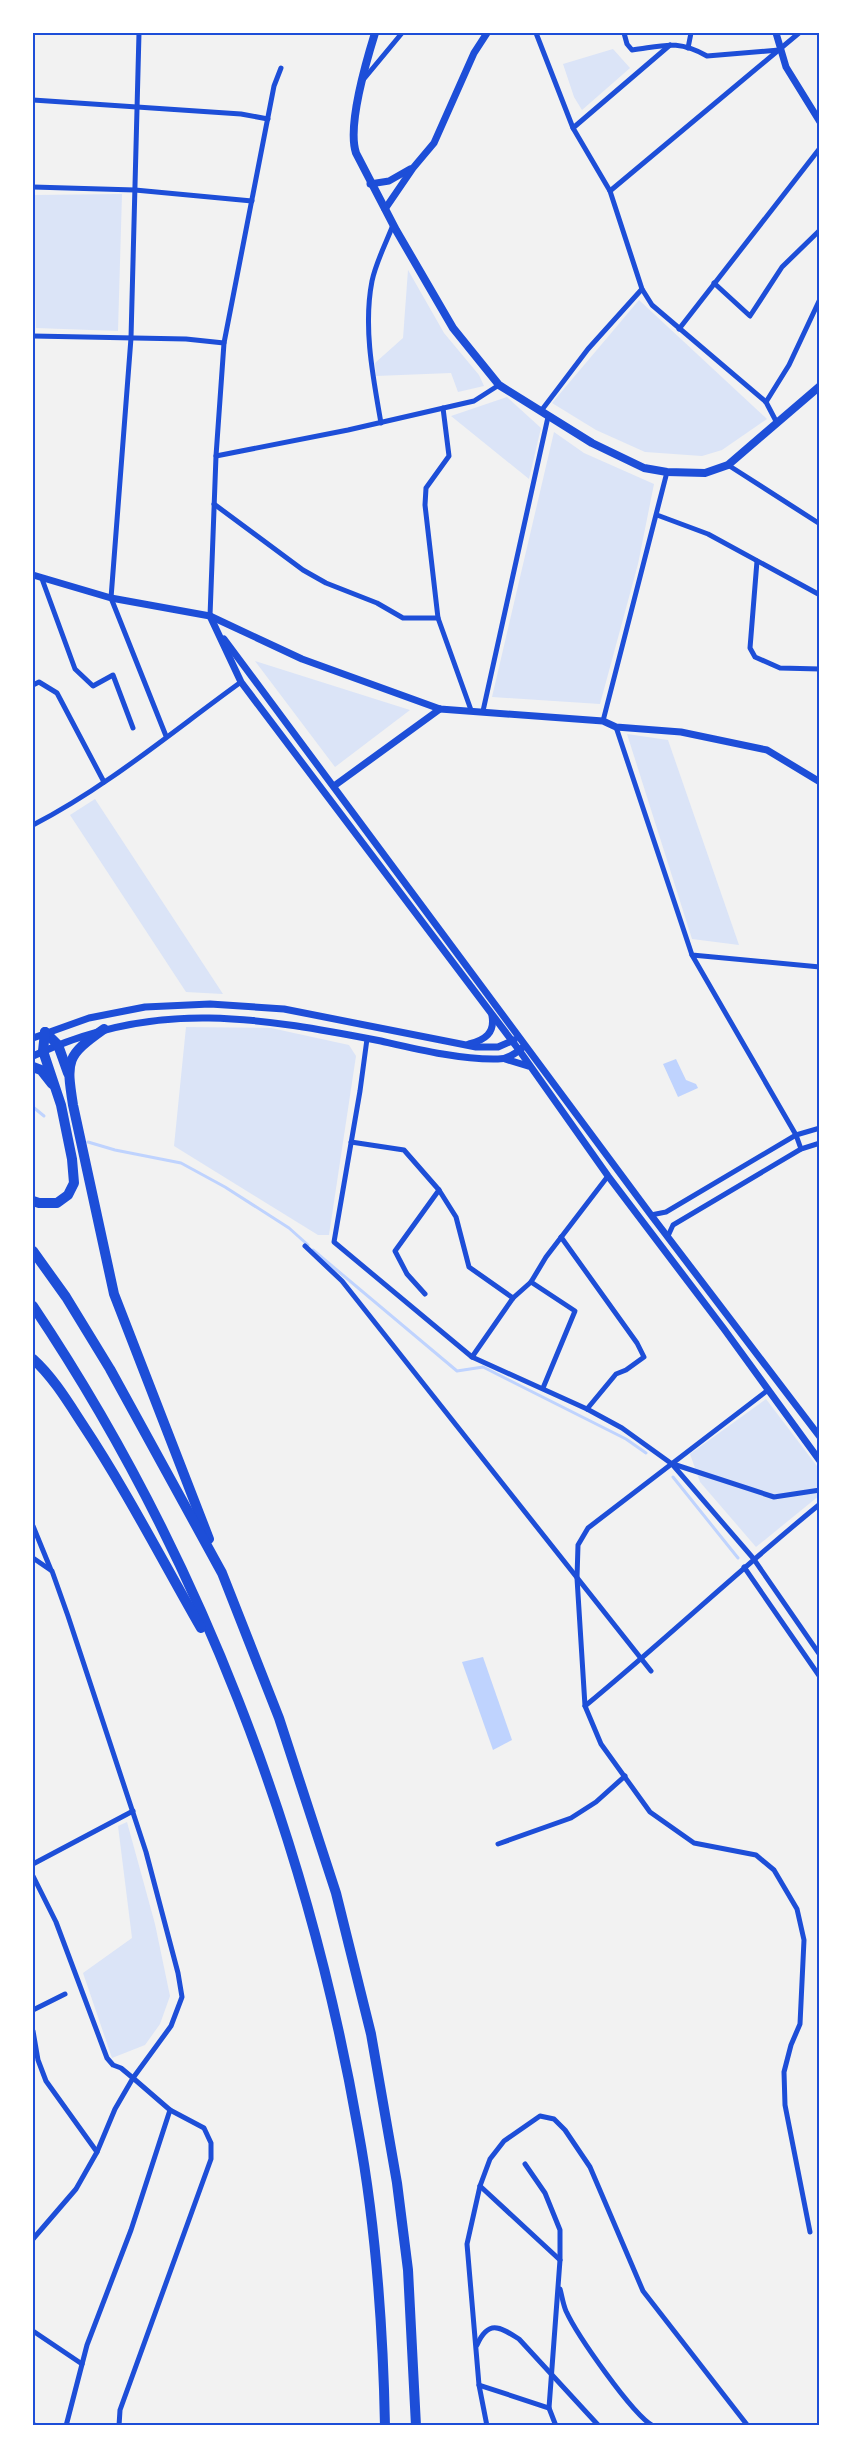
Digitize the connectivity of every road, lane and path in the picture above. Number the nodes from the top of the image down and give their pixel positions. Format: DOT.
graph roads {
  1 [pos="139,33"];
  2 [pos="375,33"];
  3 [pos="402,33"];
  4 [pos="487,33"];
  5 [pos="536,33"];
  6 [pos="624,33"];
  7 [pos="691,33"];
  8 [pos="776,33"];
  9 [pos="799,33"];
  10 [pos="672,43"];
  11 [pos="688,48"];
  12 [pos="781,50"];
  13 [pos="281,68"];
  14 [pos="362,81"];
  15 [pos="33,100"];
  16 [pos="137,107"];
  17 [pos="268,119"];
  18 [pos="820,122"];
  19 [pos="573,128"];
  20 [pos="820,148"];
  21 [pos="412,168"];
  22 [pos="370,183"];
  23 [pos="33,187"];
  24 [pos="135,190"];
  25 [pos="610,191"];
  26 [pos="252,201"];
  27 [pos="385,209"];
  28 [pos="393,225"];
  29 [pos="820,230"];
  30 [pos="714,283"];
  31 [pos="642,289"];
  32 [pos="820,298"];
  33 [pos="679,329"];
  34 [pos="33,336"];
  35 [pos="130,338"];
  36 [pos="224,343"];
  37 [pos="500,385"];
  38 [pos="820,386"];
  39 [pos="766,402"];
  40 [pos="443,408"];
  41 [pos="544,414"];
  42 [pos="381,423"];
  43 [pos="777,423"];
  44 [pos="216,456"];
  45 [pos="728,465"];
  46 [pos="667,472"];
  47 [pos="214,504"];
  48 [pos="657,515"];
  49 [pos="820,524"];
  50 [pos="757,561"];
  51 [pos="33,575"];
  52 [pos="42,579"];
  53 [pos="820,595"];
  54 [pos="111,598"];
  55 [pos="210,616"];
  56 [pos="438,618"];
  57 [pos="820,669"];
  58 [pos="241,682"];
  59 [pos="33,685"];
  60 [pos="440,709"];
  61 [pos="471,710"];
  62 [pos="483,711"];
  63 [pos="603,721"];
  64 [pos="616,727"];
  65 [pos="133,728"];
  66 [pos="166,736"];
  67 [pos="104,782"];
  68 [pos="820,782"];
  69 [pos="334,786"];
  70 [pos="33,825"];
  71 [pos="692,955"];
  72 [pos="820,967"];
  73 [pos="492,1016"];
  74 [pos="104,1029"];
  75 [pos="45,1032"];
  76 [pos="518,1033"];
  77 [pos="33,1038"];
  78 [pos="367,1039"];
  79 [pos="513,1042"];
  80 [pos="526,1043"];
  81 [pos="58,1045"];
  82 [pos="466,1045"];
  83 [pos="519,1050"];
  84 [pos="38,1054"];
  85 [pos="500,1059"];
  86 [pos="33,1067"];
  87 [pos="531,1068"];
  88 [pos="68,1074"];
  89 [pos="55,1089"];
  90 [pos="820,1128"];
  91 [pos="796,1135"];
  92 [pos="351,1142"];
  93 [pos="820,1143"];
  94 [pos="801,1149"];
  95 [pos="608,1176"];
  96 [pos="439,1190"];
  97 [pos="33,1201"];
  98 [pos="651,1215"];
  99 [pos="668,1236"];
  100 [pos="561,1237"];
  101 [pos="305,1246"];
  102 [pos="33,1251"];
  103 [pos="531,1282"];
  104 [pos="425,1294"];
  105 [pos="513,1298"];
  106 [pos="33,1306"];
  107 [pos="472,1357"];
  108 [pos="33,1359"];
  109 [pos="543,1388"];
  110 [pos="768,1390"];
  111 [pos="587,1409"];
  112 [pos="820,1437"];
  113 [pos="820,1461"];
  114 [pos="672,1464"];
  115 [pos="820,1490"];
  116 [pos="820,1504"];
  117 [pos="33,1526"];
  118 [pos="33,1558"];
  119 [pos="753,1558"];
  120 [pos="744,1567"];
  121 [pos="52,1571"];
  122 [pos="222,1573"];
  123 [pos="577,1578"];
  124 [pos="820,1655"];
  125 [pos="642,1660"];
  126 [pos="651,1671"];
  127 [pos="820,1677"];
  128 [pos="232,1683"];
  129 [pos="585,1706"];
  130 [pos="625,1776"];
  131 [pos="133,1811"];
  132 [pos="498,1844"];
  133 [pos="33,1864"];
  134 [pos="33,1876"];
  135 [pos="65,1994"];
  136 [pos="33,2010"];
  137 [pos="33,2031"];
  138 [pos="133,2078"];
  139 [pos="170,2110"];
  140 [pos="97,2152"];
  141 [pos="525,2164"];
  142 [pos="480,2186"];
  143 [pos="810,2232"];
  144 [pos="33,2239"];
  145 [pos="560,2260"];
  146 [pos="559,2284"];
  147 [pos="33,2331"];
  148 [pos="476,2347"];
  149 [pos="82,2364"];
  150 [pos="552,2375"];
  151 [pos="479,2385"];
  152 [pos="549,2408"];
  153 [pos="66,2426"];
  154 [pos="119,2426"];
  155 [pos="385,2426"];
  156 [pos="416,2426"];
  157 [pos="487,2426"];
  158 [pos="556,2426"];
  159 [pos="599,2426"];
  160 [pos="653,2426"];
  161 [pos="748,2426"];
  1 -- 16 [label="street"];
  2 -- 14 [label="main road"];
  3 -- 14 [label="street"];
  4 -- 21 [label="street"];
  5 -- 19 [label="street"];
  6 -- 10 [label="street"];
  7 -- 11 [label="street"];
  8 -- 12 [label="street"];
  9 -- 12 [label="street"];
  10 -- 11 [label="street"];
  10 -- 19 [label="street"];
  11 -- 12 [label="street"];
  12 -- 18 [label="street"];
  12 -- 25 [label="street"];
  13 -- 17 [label="street"];
  14 -- 22 [label="main road"];
  15 -- 16 [label="street"];
  16 -- 17 [label="street"];
  16 -- 24 [label="street"];
  17 -- 26 [label="street"];
  19 -- 25 [label="street"];
  20 -- 30 [label="street"];
  21 -- 22 [label="street"];
  21 -- 27 [label="street"];
  22 -- 27 [label="main road"];
  23 -- 24 [label="street"];
  24 -- 26 [label="street"];
  24 -- 35 [label="street"];
  25 -- 31 [label="street"];
  26 -- 36 [label="street"];
  27 -- 28 [label="main road"];
  28 -- 37 [label="main road"];
  28 -- 42 [label="street"];
  29 -- 30 [label="street"];
  30 -- 33 [label="street"];
  31 -- 33 [label="street"];
  31 -- 41 [label="street"];
  32 -- 39 [label="street"];
  33 -- 39 [label="street"];
  34 -- 35 [label="street"];
  35 -- 36 [label="street"];
  35 -- 54 [label="street"];
  36 -- 44 [label="street"];
  37 -- 40 [label="street"];
  37 -- 41 [label="main road"];
  38 -- 43 [label="main road"];
  39 -- 43 [label="street"];
  40 -- 42 [label="street"];
  40 -- 56 [label="street"];
  41 -- 46 [label="main road"];
  41 -- 62 [label="street"];
  42 -- 44 [label="street"];
  43 -- 45 [label="main road"];
  44 -- 47 [label="street"];
  45 -- 46 [label="main road"];
  45 -- 49 [label="street"];
  46 -- 48 [label="street"];
  47 -- 55 [label="street"];
  47 -- 56 [label="street"];
  48 -- 50 [label="street"];
  48 -- 63 [label="street"];
  50 -- 53 [label="street"];
  50 -- 57 [label="street"];
  51 -- 52 [label="street"];
  52 -- 54 [label="street"];
  52 -- 65 [label="street"];
  54 -- 55 [label="street"];
  54 -- 66 [label="street"];
  55 -- 58 [label="street"];
  55 -- 60 [label="street"];
  55 -- 69 [label="street"];
  56 -- 61 [label="street"];
  58 -- 66 [label="street"];
  58 -- 73 [label="street"];
  59 -- 67 [label="street"];
  60 -- 61 [label="street"];
  60 -- 69 [label="street"];
  61 -- 62 [label="street"];
  62 -- 63 [label="street"];
  63 -- 64 [label="street"];
  64 -- 68 [label="street"];
  64 -- 71 [label="street"];
  66 -- 67 [label="street"];
  67 -- 70 [label="street"];
  69 -- 76 [label="street"];
  71 -- 72 [label="street"];
  71 -- 91 [label="street"];
  73 -- 79 [label="street"];
  73 -- 82 [label="street"];
  74 -- 78 [label="street"];
  74 -- 81 [label="street"];
  74 -- 88 [label="highway"];
  75 -- 77 [label="street"];
  75 -- 81 [label="highway"];
  75 -- 82 [label="street"];
  75 -- 84 [label="highway"];
  76 -- 79 [label="street"];
  76 -- 80 [label="street"];
  78 -- 85 [label="street"];
  78 -- 92 [label="street"];
  79 -- 82 [label="street"];
  79 -- 83 [label="street"];
  80 -- 83 [label="street"];
  80 -- 98 [label="street"];
  81 -- 84 [label="street"];
  81 -- 88 [label="highway"];
  83 -- 85 [label="street"];
  83 -- 87 [label="street"];
  84 -- 89 [label="highway"];
  85 -- 87 [label="street"];
  86 -- 89 [label="highway"];
  87 -- 95 [label="street"];
  88 -- 122 [label="highway"];
  89 -- 97 [label="highway"];
  90 -- 91 [label="street"];
  91 -- 94 [label="street"];
  91 -- 98 [label="street"];
  92 -- 96 [label="street"];
  92 -- 107 [label="street"];
  93 -- 94 [label="street"];
  94 -- 99 [label="street"];
  95 -- 100 [label="street"];
  95 -- 110 [label="street"];
  96 -- 104 [label="street"];
  96 -- 105 [label="street"];
  98 -- 99 [label="street"];
  99 -- 112 [label="street"];
  100 -- 103 [label="street"];
  100 -- 111 [label="street"];
  101 -- 123 [label="street"];
  102 -- 122 [label="highway"];
  103 -- 105 [label="street"];
  103 -- 109 [label="street"];
  105 -- 107 [label="street"];
  106 -- 128 [label="highway"];
  107 -- 109 [label="street"];
  108 -- 128 [label="highway"];
  109 -- 111 [label="street"];
  110 -- 113 [label="street"];
  110 -- 114 [label="street"];
  111 -- 114 [label="street"];
  114 -- 115 [label="street"];
  114 -- 119 [label="street"];
  114 -- 123 [label="street"];
  116 -- 119 [label="street"];
  117 -- 121 [label="street"];
  118 -- 121 [label="street"];
  119 -- 120 [label="street"];
  119 -- 124 [label="street"];
  120 -- 125 [label="street"];
  120 -- 127 [label="street"];
  121 -- 131 [label="street"];
  122 -- 156 [label="highway"];
  123 -- 125 [label="street"];
  123 -- 129 [label="street"];
  125 -- 126 [label="street"];
  125 -- 129 [label="street"];
  128 -- 155 [label="highway"];
  129 -- 130 [label="street"];
  130 -- 132 [label="street"];
  130 -- 143 [label="street"];
  131 -- 133 [label="street"];
  131 -- 138 [label="street"];
  134 -- 138 [label="street"];
  135 -- 136 [label="street"];
  137 -- 140 [label="street"];
  138 -- 139 [label="street"];
  138 -- 140 [label="street"];
  139 -- 149 [label="street"];
  139 -- 154 [label="street"];
  140 -- 144 [label="street"];
  141 -- 145 [label="street"];
  142 -- 145 [label="street"];
  142 -- 148 [label="street"];
  142 -- 161 [label="street"];
  145 -- 146 [label="street"];
  146 -- 150 [label="street"];
  146 -- 160 [label="street"];
  147 -- 149 [label="street"];
  148 -- 150 [label="street"];
  148 -- 151 [label="street"];
  149 -- 153 [label="street"];
  150 -- 152 [label="street"];
  150 -- 159 [label="street"];
  151 -- 152 [label="street"];
  151 -- 157 [label="street"];
  152 -- 158 [label="street"];
}
